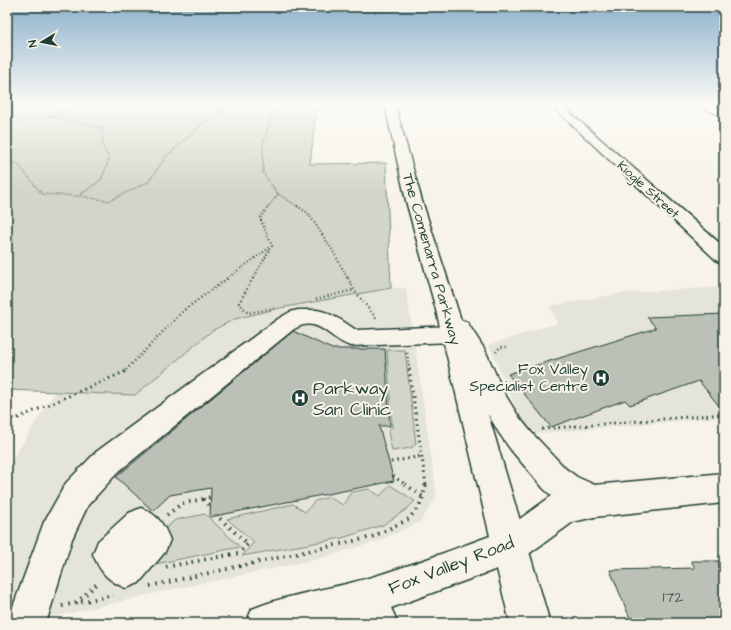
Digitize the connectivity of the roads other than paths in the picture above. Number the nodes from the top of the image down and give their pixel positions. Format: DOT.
graph roads {
  1 [pos="397,134"];
  2 [pos="593,134"];
  3 [pos="724,257"];
  4 [pos="450,320"];
  5 [pos="724,488"];
  6 [pos="594,501"];
  7 [pos="511,546"];
  8 [pos="326,608"];
  9 [pos="28,618"];
  10 [pos="266,623"];
  11 [pos="378,623"];
  12 [pos="530,623"];
  1 -- 4 [label="main road, The Comenarra Parkway"];
  2 -- 3 [label="main road, Kiogle Street"];
  4 -- 6 [label="main road"];
  4 -- 7 [label="main road, The Comenarra Parkway"];
  4 -- 9 [label="main road"];
  5 -- 6 [label="main road, Fox Valley Road"];
  6 -- 7 [label="main road, Fox Valley Road"];
  7 -- 8 [label="main road, Fox Valley Road"];
  7 -- 12 [label="main road, The Comenarra Parkway"];
  8 -- 10 [label="main road, Fox Valley Road"];
  8 -- 11 [label="main road"];
}
